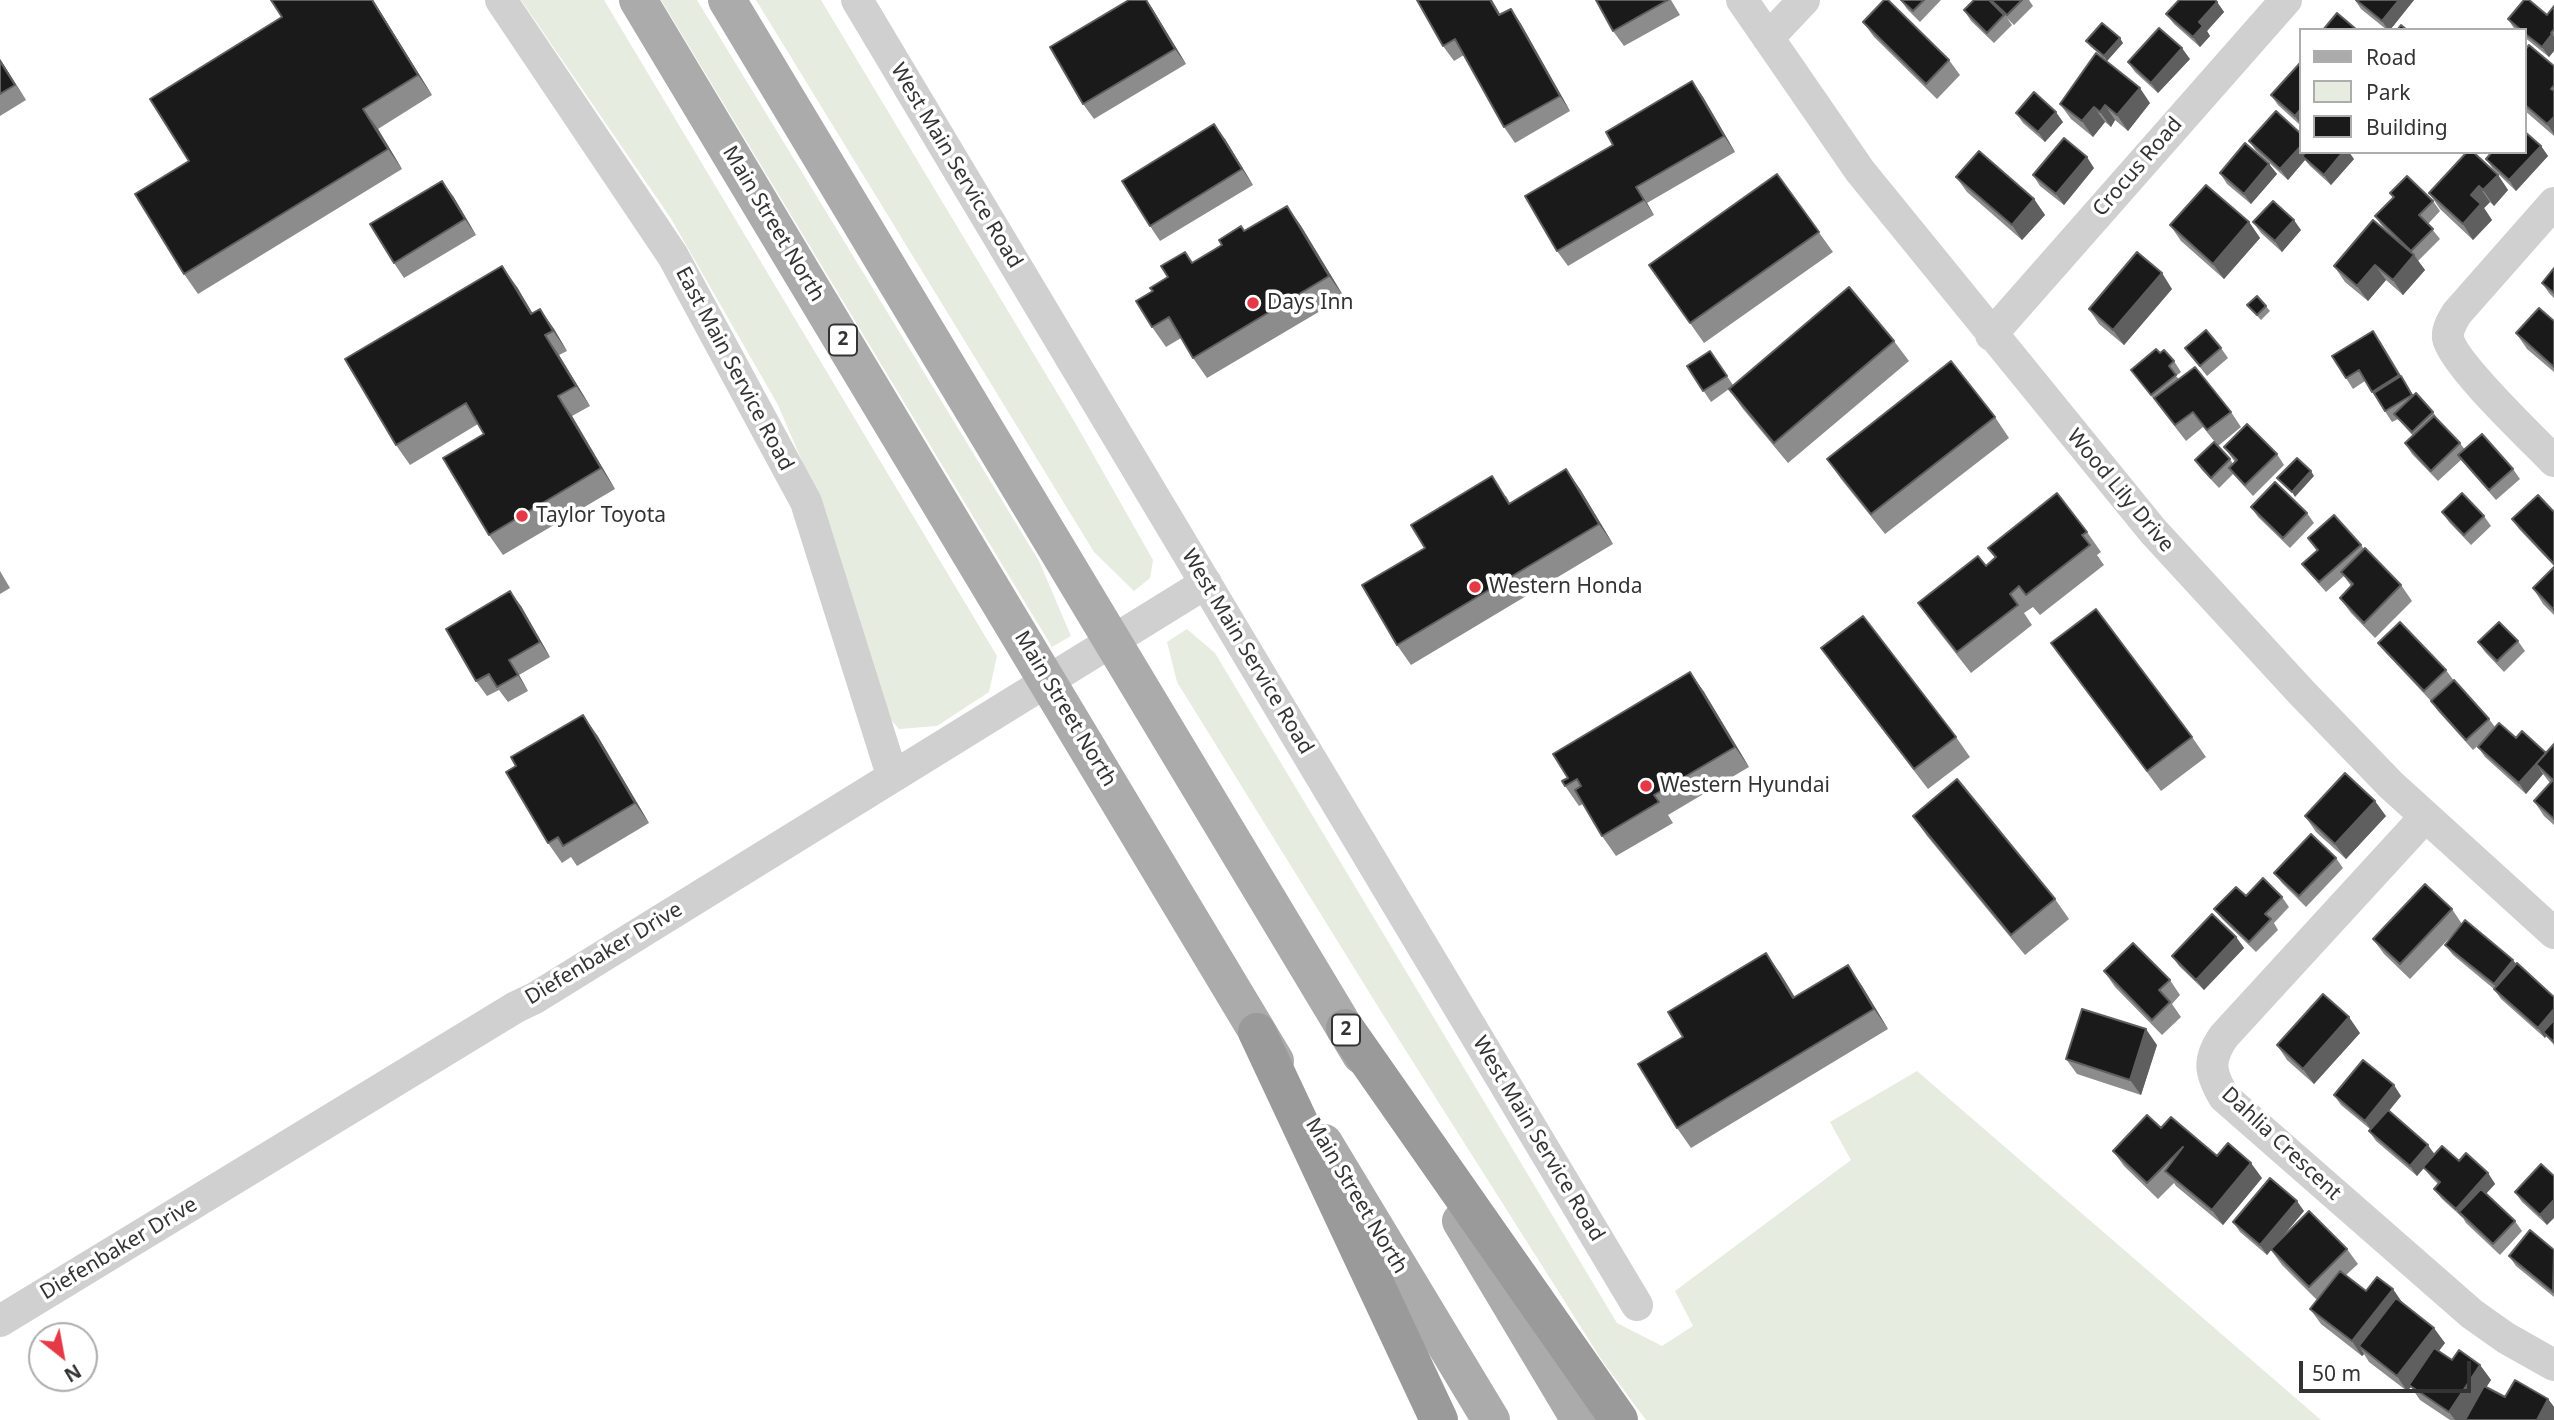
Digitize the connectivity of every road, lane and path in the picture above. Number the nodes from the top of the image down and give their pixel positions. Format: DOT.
graph roads {
  1 [pos="501,0"];
  2 [pos="638,0"];
  3 [pos="727,0"];
  4 [pos="857,0"];
  5 [pos="1742,0"];
  6 [pos="1804,0"];
  7 [pos="2286,0"];
  8 [pos="1768,38"];
  9 [pos="2554,203"];
  10 [pos="1991,335"];
  11 [pos="2554,461"];
  12 [pos="1206,583"];
  13 [pos="1112,641"];
  14 [pos="1048,680"];
  15 [pos="892,775"];
  16 [pos="2424,817"];
  17 [pos="2554,933"];
  18 [pos="1345,1028"];
  19 [pos="1257,1032"];
  20 [pos="1637,1305"];
  21 [pos="0,1321"];
  22 [pos="2554,1365"];
  23 [pos="1439,1420"];
  24 [pos="1491,1420"];
  25 [pos="1580,1420"];
  26 [pos="1619,1420"];
  1 -- 15 [label="street, East Main Service Road"];
  2 -- 14 [label="main road, Main Street North / 2"];
  3 -- 13 [label="main road, 2"];
  4 -- 12 [label="street, West Main Service Road"];
  5 -- 8 [label="street, Wood Lily Drive"];
  6 -- 8 [label="street"];
  7 -- 10 [label="street, Crocus Road"];
  8 -- 10 [label="street, Wood Lily Drive"];
  9 -- 11 [label="street"];
  10 -- 16 [label="street, Wood Lily Drive"];
  12 -- 13 [label="street, Diefenbaker Drive"];
  12 -- 20 [label="street, West Main Service Road"];
  13 -- 14 [label="street, Diefenbaker Drive"];
  13 -- 18 [label="main road, 2"];
  14 -- 15 [label="street, Diefenbaker Drive"];
  14 -- 19 [label="main road, Main Street North / 2"];
  15 -- 21 [label="street, Diefenbaker Drive"];
  16 -- 17 [label="street, Wood Lily Drive"];
  16 -- 22 [label="street, Dahlia Crescent"];
  18 -- 25 [label="main road, 2"];
  18 -- 26 [label="highway"];
  19 -- 23 [label="highway"];
  19 -- 24 [label="main road, Main Street North / 2"];
}
